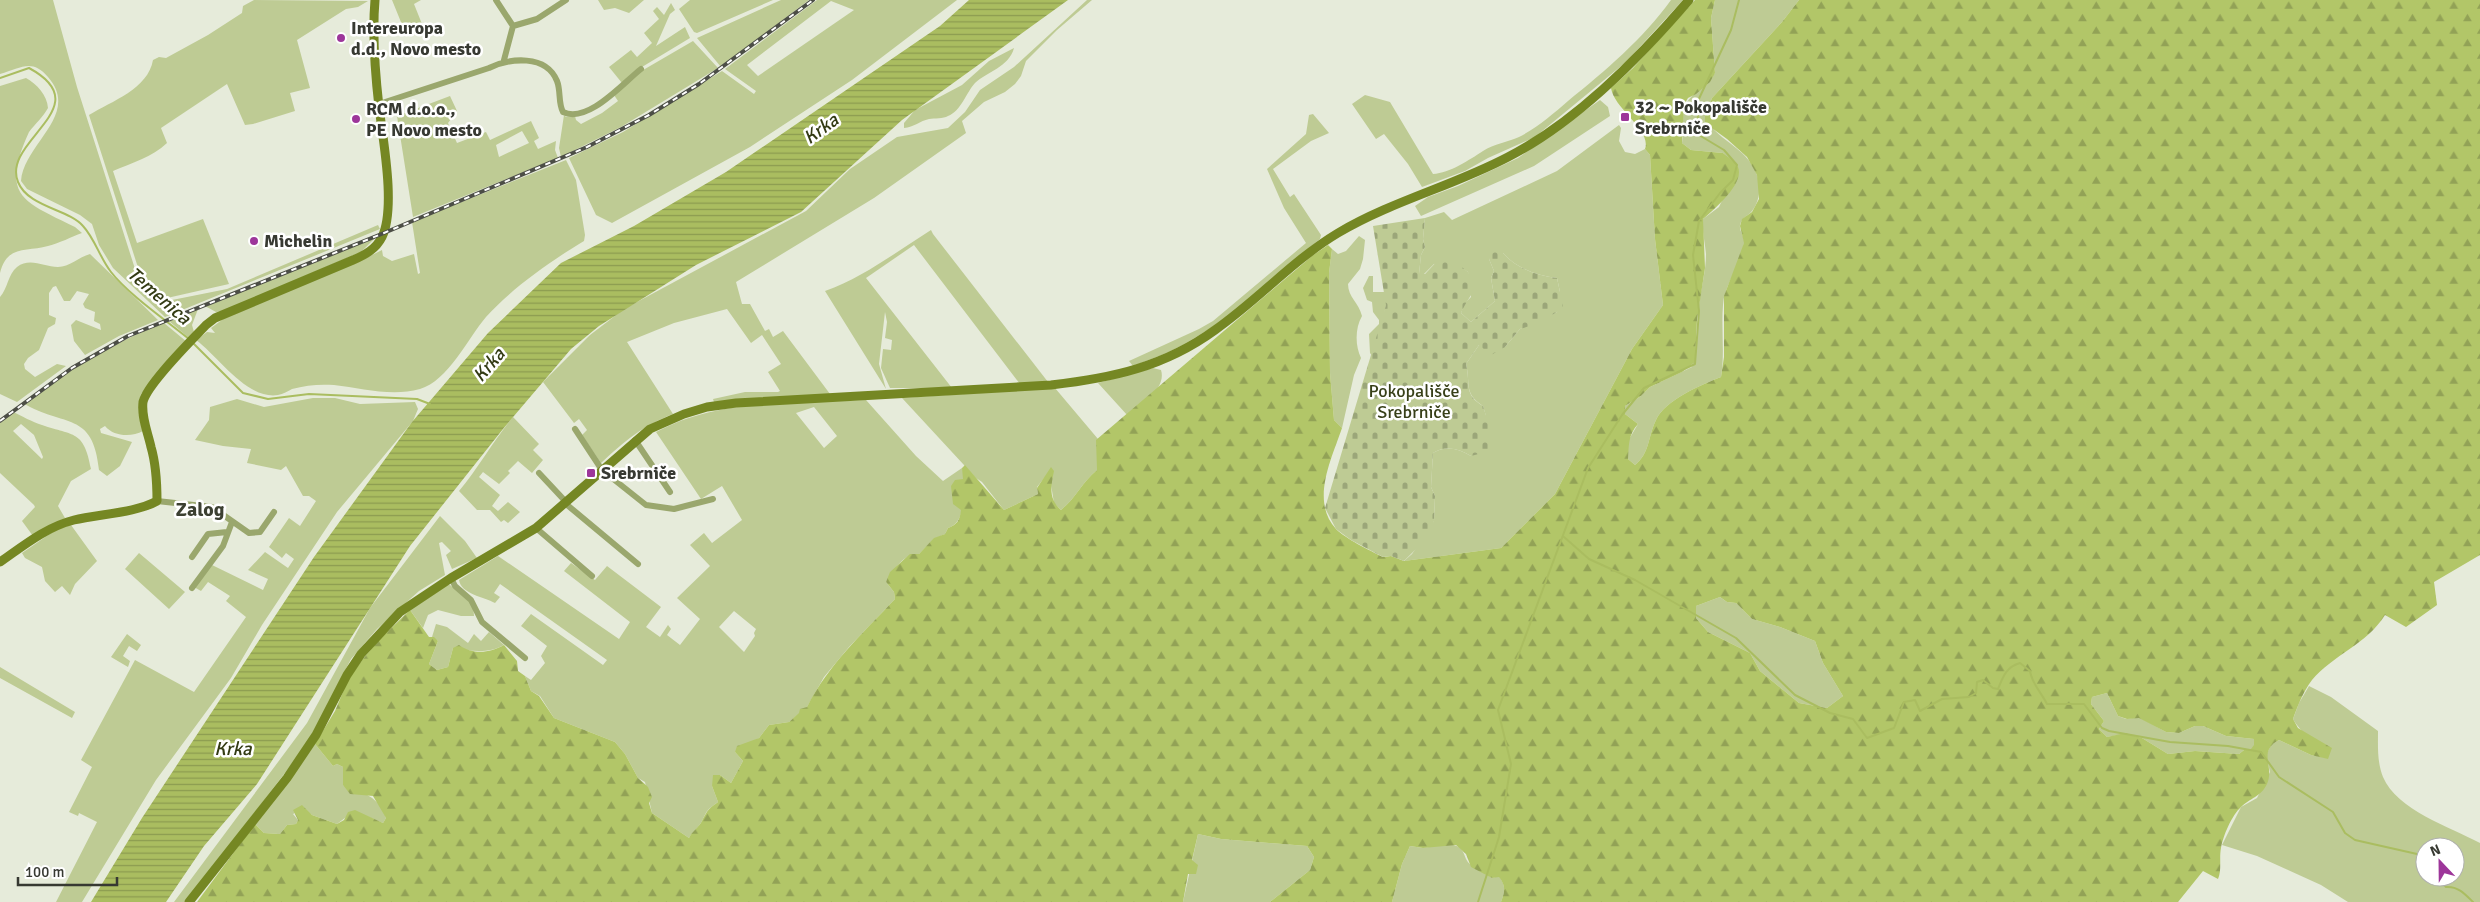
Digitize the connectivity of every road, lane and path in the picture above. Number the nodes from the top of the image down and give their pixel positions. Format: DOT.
graph roads {
  1 [pos="376,0"];
  2 [pos="496,0"];
  3 [pos="566,0"];
  4 [pos="1689,0"];
  5 [pos="513,26"];
  6 [pos="504,60"];
  7 [pos="641,69"];
  8 [pos="379,104"];
  9 [pos="575,429"];
  10 [pos="635,440"];
  11 [pos="602,470"];
  12 [pos="539,473"];
  13 [pos="670,492"];
  14 [pos="713,499"];
  15 [pos="156,501"];
  16 [pos="566,504"];
  17 [pos="274,512"];
  18 [pos="232,522"];
  19 [pos="536,528"];
  20 [pos="227,532"];
  21 [pos="192,557"];
  22 [pos="0,562"];
  23 [pos="638,564"];
  24 [pos="592,576"];
  25 [pos="451,578"];
  26 [pos="192,588"];
  27 [pos="526,658"];
  28 [pos="189,902"];
  1 -- 8 [label="main road"];
  2 -- 5 [label="street"];
  3 -- 5 [label="street"];
  4 -- 10 [label="main road"];
  5 -- 6 [label="street"];
  6 -- 7 [label="street"];
  6 -- 8 [label="street"];
  8 -- 15 [label="main road"];
  9 -- 11 [label="street"];
  10 -- 11 [label="main road"];
  10 -- 13 [label="street"];
  11 -- 14 [label="street"];
  11 -- 16 [label="main road"];
  12 -- 16 [label="street"];
  15 -- 18 [label="street"];
  15 -- 22 [label="main road"];
  16 -- 19 [label="main road"];
  16 -- 23 [label="street"];
  17 -- 18 [label="street"];
  18 -- 20 [label="street"];
  19 -- 24 [label="street"];
  19 -- 25 [label="main road"];
  20 -- 21 [label="street"];
  20 -- 26 [label="street"];
  25 -- 27 [label="street"];
  25 -- 28 [label="main road"];
}
